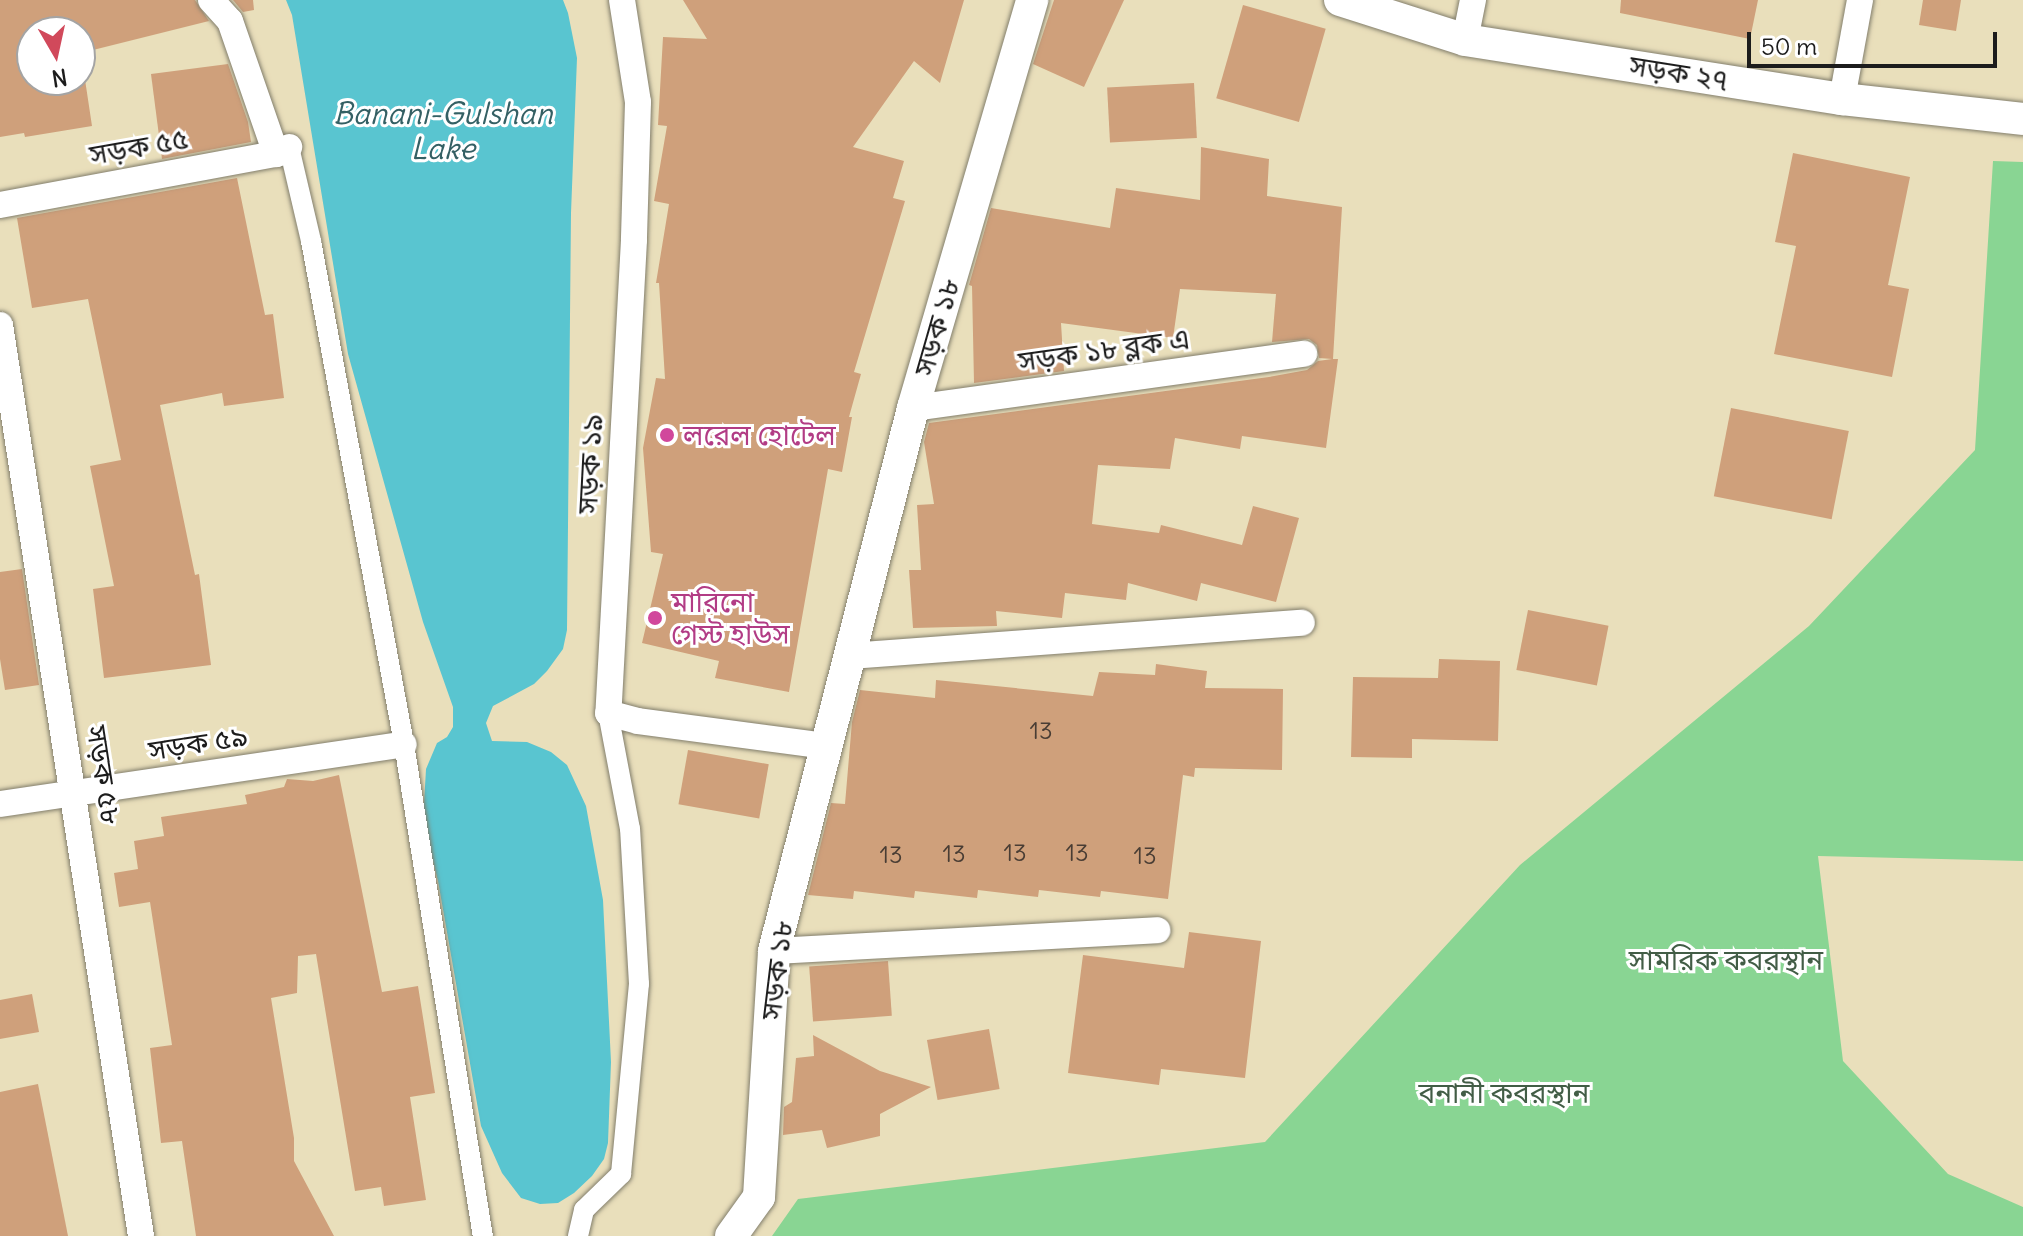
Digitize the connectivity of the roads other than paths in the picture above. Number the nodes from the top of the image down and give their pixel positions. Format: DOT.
graph roads {
  1 [pos="211,0"];
  2 [pos="622,0"];
  3 [pos="1032,0"];
  4 [pos="1340,0"];
  5 [pos="1473,0"];
  6 [pos="1860,0"];
  7 [pos="1465,40"];
  8 [pos="1842,99"];
  9 [pos="2023,119"];
  10 [pos="282,150"];
  11 [pos="0,205"];
  12 [pos="0,325"];
  13 [pos="1304,354"];
  14 [pos="913,408"];
  15 [pos="1302,623"];
  16 [pos="849,656"];
  17 [pos="608,713"];
  18 [pos="404,744"];
  19 [pos="825,746"];
  20 [pos="75,794"];
  21 [pos="0,804"];
  22 [pos="1157,930"];
  23 [pos="774,951"];
  24 [pos="141,1236"];
  25 [pos="483,1236"];
  26 [pos="578,1236"];
  27 [pos="731,1236"];
  1 -- 10 [label="street"];
  2 -- 17 [label="street, সড়ক ১৯"];
  3 -- 14 [label="street, সড়ক ১৮"];
  4 -- 7 [label="street, সড়ক ২৭"];
  5 -- 7 [label="street"];
  6 -- 8 [label="street"];
  7 -- 8 [label="street, সড়ক ২৭"];
  8 -- 9 [label="street, সড়ক ২৭"];
  10 -- 11 [label="street, সড়ক ৫৫"];
  10 -- 18 [label="street"];
  12 -- 20 [label="street, সড়ক ৫৮"];
  13 -- 14 [label="street, সড়ক ১৮ ব্লক এ"];
  14 -- 16 [label="street, সড়ক ১৮"];
  15 -- 16 [label="street"];
  16 -- 19 [label="street, সড়ক ১৮"];
  17 -- 19 [label="street"];
  17 -- 26 [label="street"];
  18 -- 20 [label="street, সড়ক ৫৯"];
  18 -- 25 [label="street"];
  19 -- 23 [label="street, সড়ক ১৮"];
  20 -- 21 [label="street, সড়ক ৫৯"];
  20 -- 24 [label="street, সড়ক ৫৮"];
  22 -- 23 [label="street"];
  23 -- 27 [label="street, সড়ক ১৮"];
}
